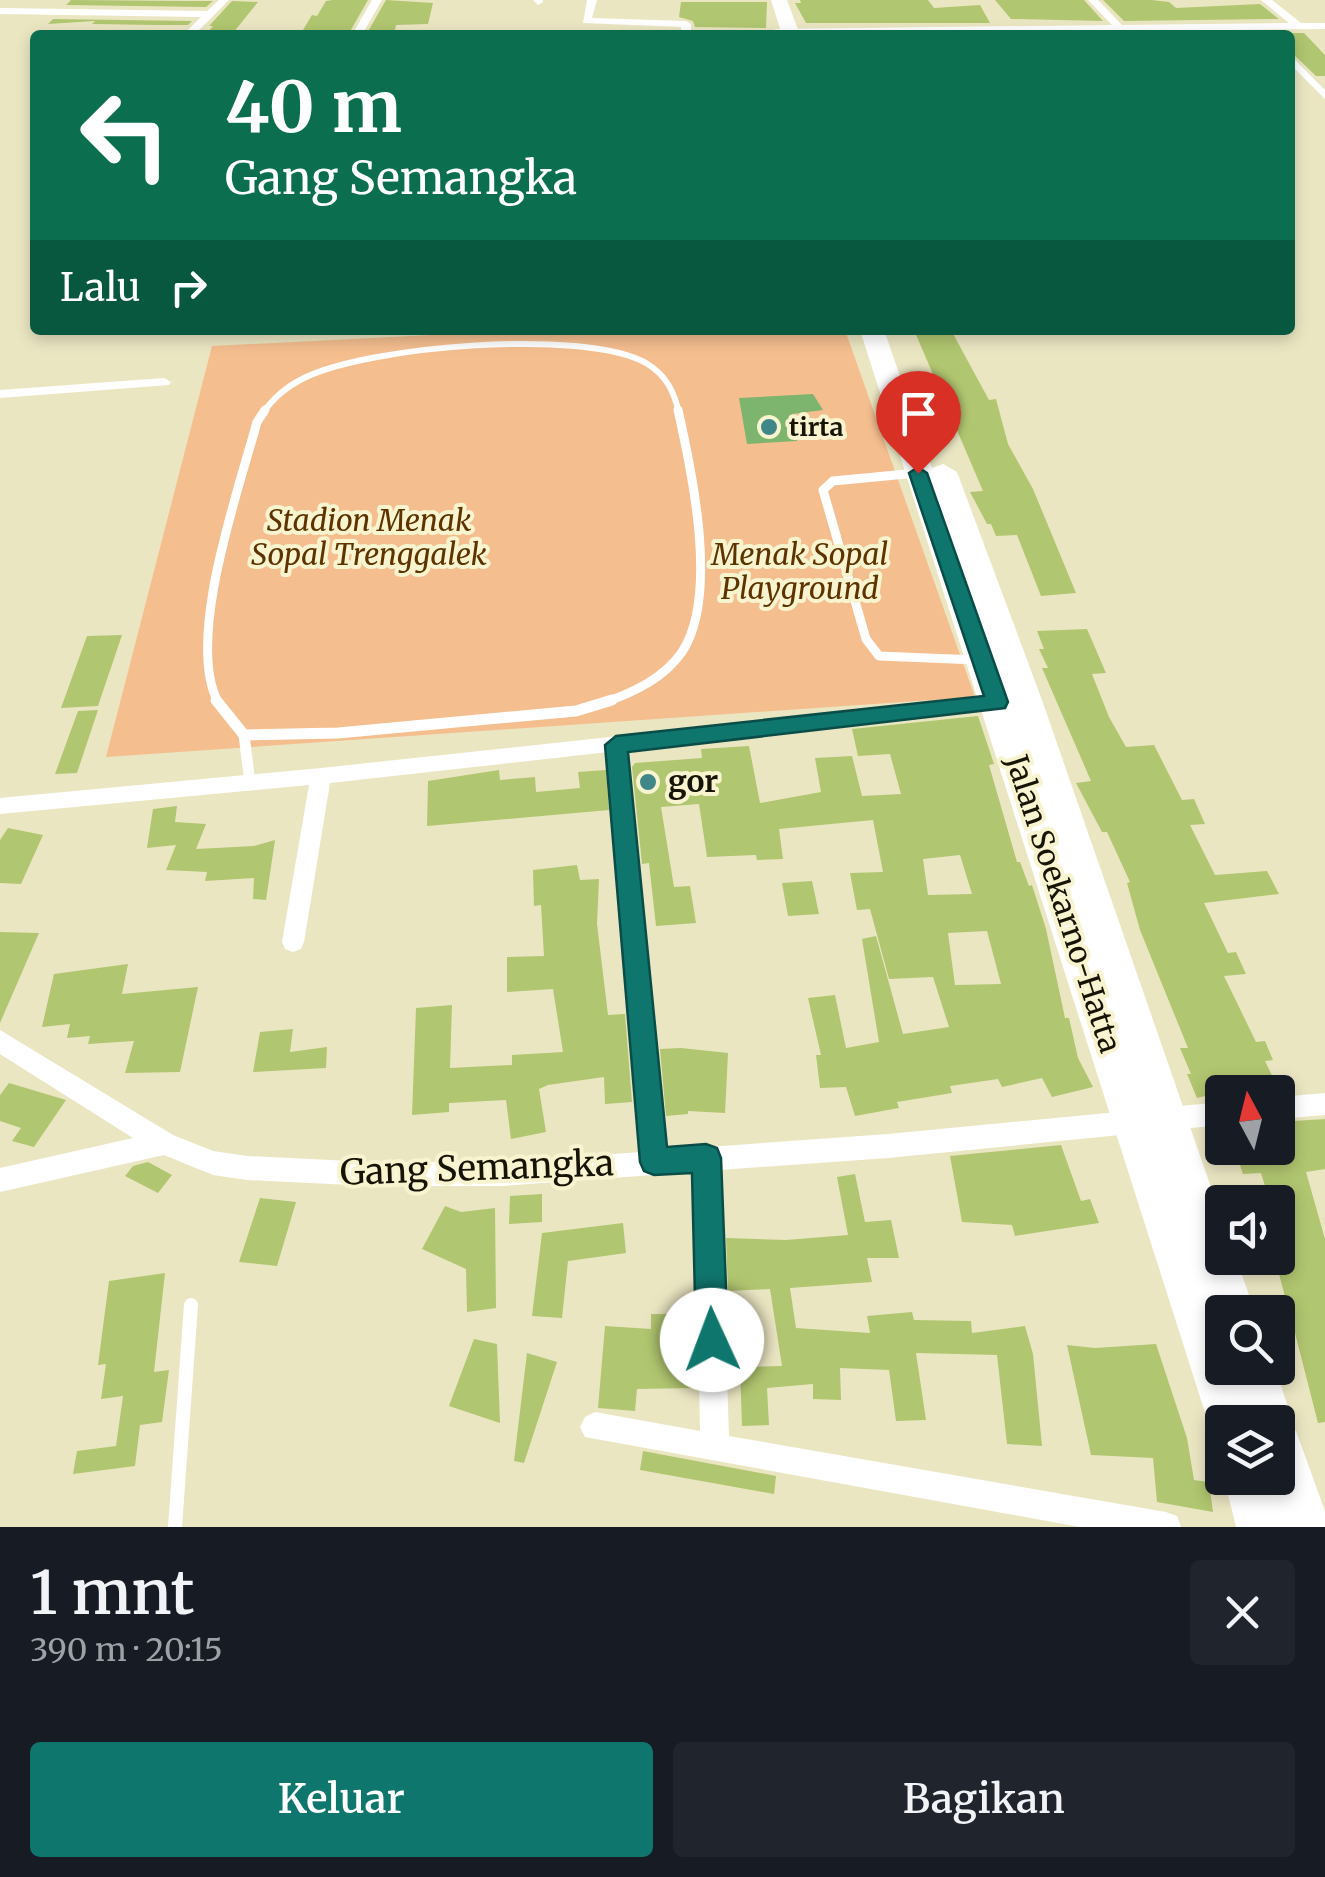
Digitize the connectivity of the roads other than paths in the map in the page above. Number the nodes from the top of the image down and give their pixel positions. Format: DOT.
graph roads {
  1 [pos="224,0"];
  2 [pos="378,0"];
  3 [pos="592,0"];
  4 [pos="766,0"];
  5 [pos="779,0"];
  6 [pos="1093,0"];
  7 [pos="1266,0"];
  8 [pos="0,12"];
  9 [pos="208,14"];
  10 [pos="1262,25"];
  11 [pos="1118,26"];
  12 [pos="1298,26"];
  13 [pos="1325,26"];
  14 [pos="193,30"];
  15 [pos="360,30"];
  16 [pos="687,30"];
  17 [pos="781,30"];
  18 [pos="783,30"];
  19 [pos="1102,30"];
  20 [pos="1170,30"];
  21 [pos="1266,30"];
  22 [pos="1295,63"];
  23 [pos="1325,96"];
  24 [pos="874,335"];
  25 [pos="892,335"];
  26 [pos="164,382"];
  27 [pos="0,394"];
  28 [pos="930,472"];
  29 [pos="997,660"];
  30 [pos="1011,701"];
  31 [pos="244,735"];
  32 [pos="616,745"];
  33 [pos="321,776"];
  34 [pos="250,783"];
  35 [pos="0,806"];
  36 [pos="294,942"];
  37 [pos="0,1041"];
  38 [pos="1325,1104"];
  39 [pos="1295,1107"];
  40 [pos="1205,1115"];
  41 [pos="1149,1120"];
  42 [pos="164,1143"];
  43 [pos="706,1158"];
  44 [pos="654,1162"];
  45 [pos="0,1180"];
  46 [pos="1224,1295"];
  47 [pos="190,1305"];
  48 [pos="1228,1405"];
  49 [pos="595,1427"];
  50 [pos="715,1448"];
  51 [pos="1255,1495"];
  52 [pos="1293,1495"];
  53 [pos="175,1527"];
  54 [pos="1166,1527"];
  55 [pos="1263,1527"];
  56 [pos="1304,1527"];
  1 -- 9 [label="street"];
  2 -- 15 [label="street"];
  3 -- 16 [label="street"];
  4 -- 17 [label="highway"];
  5 -- 18 [label="highway"];
  6 -- 11 [label="street"];
  7 -- 12 [label="street"];
  8 -- 9 [label="street"];
  9 -- 14 [label="street"];
  10 -- 12 [label="street"];
  10 -- 20 [label="street"];
  10 -- 21 [label="street"];
  11 -- 19 [label="street"];
  11 -- 20 [label="street"];
  12 -- 13 [label="street"];
  22 -- 23 [label="street"];
  24 -- 28 [label="highway, Jalan Soekarno-Hatta"];
  25 -- 28 [label="highway, Jalan Soekarno-Hatta"];
  26 -- 27 [label="street"];
  28 -- 29 [label="highway, Jalan Soekarno-Hatta"];
  28 -- 29 [label="lane"];
  29 -- 30 [label="highway, Jalan Soekarno-Hatta"];
  30 -- 32 [label="street"];
  30 -- 41 [label="highway, Jalan Soekarno-Hatta"];
  31 -- 31 [label="lane"];
  31 -- 34 [label="lane"];
  32 -- 33 [label="street"];
  32 -- 44 [label="street"];
  33 -- 34 [label="street"];
  33 -- 36 [label="street"];
  34 -- 35 [label="street"];
  37 -- 42 [label="street, Gang Semangka"];
  38 -- 39 [label="street"];
  40 -- 41 [label="street, Gang Semangka"];
  41 -- 43 [label="street, Gang Semangka"];
  41 -- 46 [label="highway, Jalan Soekarno-Hatta"];
  41 -- 48 [label="highway, Jalan Soekarno-Hatta"];
  42 -- 44 [label="street, Gang Semangka"];
  42 -- 45 [label="street"];
  43 -- 44 [label="street, Gang Semangka"];
  43 -- 50 [label="street"];
  47 -- 53 [label="lane"];
  49 -- 50 [label="street"];
  50 -- 54 [label="street"];
  51 -- 55 [label="highway"];
  52 -- 56 [label="highway"];
}
